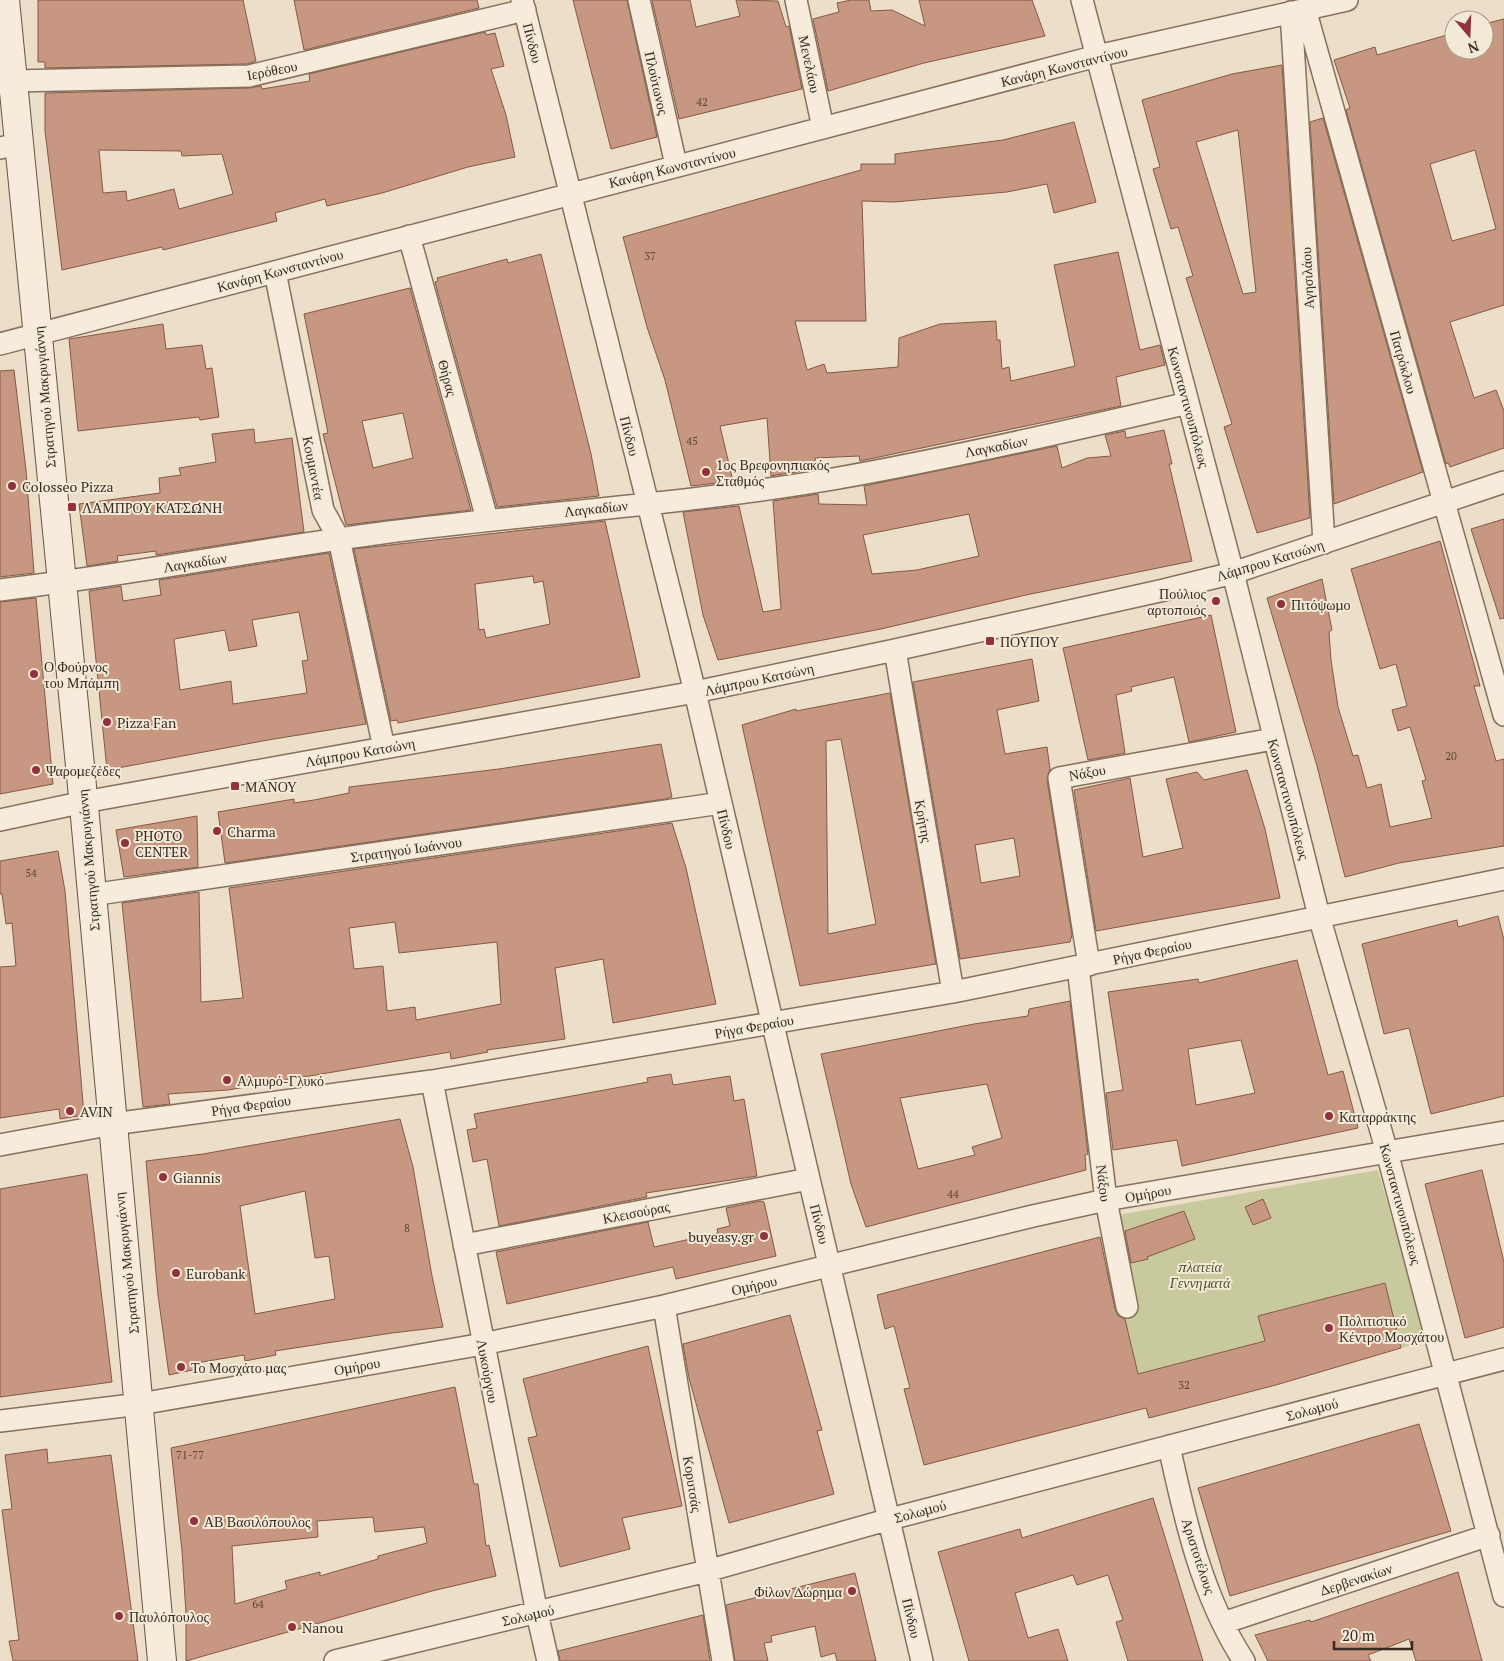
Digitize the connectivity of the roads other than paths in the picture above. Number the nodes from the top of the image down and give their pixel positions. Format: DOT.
graph roads {
  1 [pos="6,0"];
  2 [pos="639,0"];
  3 [pos="796,0"];
  4 [pos="1082,0"];
  5 [pos="1347,0"];
  6 [pos="524,5"];
  7 [pos="1298,11"];
  8 [pos="1097,56"];
  9 [pos="13,81"];
  10 [pos="823,128"];
  11 [pos="10,146"];
  12 [pos="676,166"];
  13 [pos="570,193"];
  14 [pos="409,236"];
  15 [pos="275,272"];
  16 [pos="39,334"];
  17 [pos="0,344"];
  18 [pos="1188,404"];
  19 [pos="1504,482"];
  20 [pos="1444,503"];
  21 [pos="646,504"];
  22 [pos="487,519"];
  23 [pos="340,539"];
  24 [pos="1324,544"];
  25 [pos="1233,574"];
  26 [pos="62,583"];
  27 [pos="0,590"];
  28 [pos="895,650"];
  29 [pos="695,692"];
  30 [pos="1504,715"];
  31 [pos="1273,738"];
  32 [pos="384,748"];
  33 [pos="84,802"];
  34 [pos="721,803"];
  35 [pos="0,820"];
  36 [pos="1504,879"];
  37 [pos="91,895"];
  38 [pos="1319,916"];
  39 [pos="1084,966"];
  40 [pos="953,992"];
  41 [pos="771,1024"];
  42 [pos="432,1081"];
  43 [pos="113,1124"];
  44 [pos="1504,1132"];
  45 [pos="0,1145"];
  46 [pos="1388,1152"];
  47 [pos="809,1179"];
  48 [pos="1106,1200"];
  49 [pos="464,1245"];
  50 [pos="830,1267"];
  51 [pos="664,1306"];
  52 [pos="1127,1307"];
  53 [pos="483,1344"];
  54 [pos="1504,1359"];
  55 [pos="1445,1374"];
  56 [pos="140,1404"];
  57 [pos="0,1421"];
  58 [pos="1169,1446"];
  59 [pos="890,1519"];
  60 [pos="1489,1535"];
  61 [pos="707,1570"];
  62 [pos="1504,1596"];
  63 [pos="536,1614"];
  64 [pos="1223,1622"];
  65 [pos="389,1654"];
  66 [pos="162,1661"];
  67 [pos="335,1661"];
  68 [pos="548,1661"];
  69 [pos="723,1661"];
  70 [pos="922,1661"];
  71 [pos="1244,1661"];
  1 -- 9 [label="main road, Στρατηγού Μακρυγιάννη"];
  2 -- 12 [label="street, Πλούτωνος"];
  3 -- 10 [label="street, Μενελάου"];
  4 -- 8 [label="street, Κωνσταντινουπόλεως"];
  5 -- 7 [label="street, Κανάρη Κωνσταντίνου"];
  6 -- 9 [label="street, Ιερόθεου"];
  6 -- 13 [label="street, Πίνδου"];
  7 -- 8 [label="street, Κανάρη Κωνσταντίνου"];
  7 -- 20 [label="street, Πατρόκλου"];
  7 -- 24 [label="street, Αγησιλάου"];
  8 -- 10 [label="street, Κανάρη Κωνσταντίνου"];
  8 -- 18 [label="street, Κωνσταντινουπόλεως"];
  9 -- 11 [label="main road, Στρατηγού Μακρυγιάννη"];
  10 -- 12 [label="street, Κανάρη Κωνσταντίνου"];
  11 -- 16 [label="main road, Στρατηγού Μακρυγιάννη"];
  12 -- 13 [label="street, Κανάρη Κωνσταντίνου"];
  13 -- 14 [label="street, Κανάρη Κωνσταντίνου"];
  13 -- 21 [label="street, Πίνδου"];
  14 -- 15 [label="street, Κανάρη Κωνσταντίνου"];
  14 -- 22 [label="street, Θήρας"];
  15 -- 16 [label="street, Κανάρη Κωνσταντίνου"];
  15 -- 23 [label="street, Κουμαντέα"];
  16 -- 17 [label="street, Κανάρη Κωνσταντίνου"];
  16 -- 26 [label="main road, Στρατηγού Μακρυγιάννη"];
  18 -- 21 [label="street, Λαγκαδίων"];
  18 -- 25 [label="street, Κωνσταντινουπόλεως"];
  19 -- 20 [label="street, Λάμπρου Κατσώνη"];
  20 -- 24 [label="street, Λάμπρου Κατσώνη"];
  20 -- 30 [label="street, Πατρόκλου"];
  21 -- 22 [label="street, Λαγκαδίων"];
  21 -- 29 [label="street, Πίνδου"];
  22 -- 23 [label="street, Λαγκαδίων"];
  23 -- 26 [label="street, Λαγκαδίων"];
  23 -- 32 [label="street, Κουμαντέα"];
  24 -- 25 [label="street, Λάμπρου Κατσώνη"];
  25 -- 28 [label="street, Λάμπρου Κατσώνη"];
  25 -- 31 [label="street, Κωνσταντινουπόλεως"];
  26 -- 27 [label="street, Λαγκαδίων"];
  26 -- 33 [label="main road, Στρατηγού Μακρυγιάννη"];
  28 -- 29 [label="street, Λάμπρου Κατσώνη"];
  28 -- 40 [label="street, Κρήτης"];
  29 -- 32 [label="street, Λάμπρου Κατσώνη"];
  29 -- 34 [label="street, Πίνδου"];
  31 -- 38 [label="street, Κωνσταντινουπόλεως"];
  31 -- 39 [label="street, Νάξου"];
  32 -- 33 [label="street, Λάμπρου Κατσώνη"];
  33 -- 35 [label="street, Λάμπρου Κατσώνη"];
  33 -- 37 [label="main road, Στρατηγού Μακρυγιάννη"];
  34 -- 37 [label="street, Στρατηγού Ιωάννου"];
  34 -- 41 [label="street, Πίνδου"];
  36 -- 38 [label="street, Ρήγα Φεραίου"];
  37 -- 43 [label="main road, Στρατηγού Μακρυγιάννη"];
  38 -- 39 [label="street, Ρήγα Φεραίου"];
  38 -- 46 [label="street, Κωνσταντινουπόλεως"];
  39 -- 40 [label="street, Ρήγα Φεραίου"];
  39 -- 48 [label="street, Νάξου"];
  40 -- 41 [label="street, Ρήγα Φεραίου"];
  41 -- 42 [label="street, Ρήγα Φεραίου"];
  41 -- 47 [label="street, Πίνδου"];
  42 -- 43 [label="street, Ρήγα Φεραίου"];
  42 -- 49 [label="street, Λυκούργου"];
  43 -- 45 [label="street, Ρήγα Φεραίου"];
  43 -- 56 [label="main road, Στρατηγού Μακρυγιάννη"];
  44 -- 46 [label="street, Ομήρου"];
  46 -- 48 [label="street, Ομήρου"];
  46 -- 55 [label="street, Κωνσταντινουπόλεως"];
  47 -- 49 [label="street, Κλεισούρας"];
  47 -- 50 [label="street, Πίνδου"];
  48 -- 50 [label="street, Ομήρου"];
  48 -- 52 [label="street, Νάξου"];
  49 -- 53 [label="street, Λυκούργου"];
  50 -- 51 [label="street, Ομήρου"];
  50 -- 59 [label="street, Πίνδου"];
  51 -- 53 [label="street, Ομήρου"];
  51 -- 61 [label="street, Κορυτσάς"];
  53 -- 56 [label="street, Ομήρου"];
  53 -- 63 [label="street, Λυκούργου"];
  54 -- 55 [label="street, Σολωμού"];
  55 -- 58 [label="street, Σολωμού"];
  55 -- 60 [label="street, Κωνσταντινουπόλεως"];
  56 -- 57 [label="street, Ομήρου"];
  56 -- 66 [label="main road, Στρατηγού Μακρυγιάννη"];
  58 -- 59 [label="street, Σολωμού"];
  58 -- 64 [label="street, Αριστοτέλους"];
  59 -- 61 [label="street, Σολωμού"];
  59 -- 70 [label="street, Πίνδου"];
  60 -- 62 [label="street, Κωνσταντινουπόλεως"];
  60 -- 64 [label="street, Δερβενακίων"];
  61 -- 63 [label="street, Σολωμού"];
  61 -- 69 [label="street, Κορυτσάς"];
  63 -- 65 [label="street, Σολωμού"];
  63 -- 68 [label="street, Λυκούργου"];
  64 -- 71 [label="street, Αριστοτέλους"];
  65 -- 67 [label="street, Σολωμού"];
}
